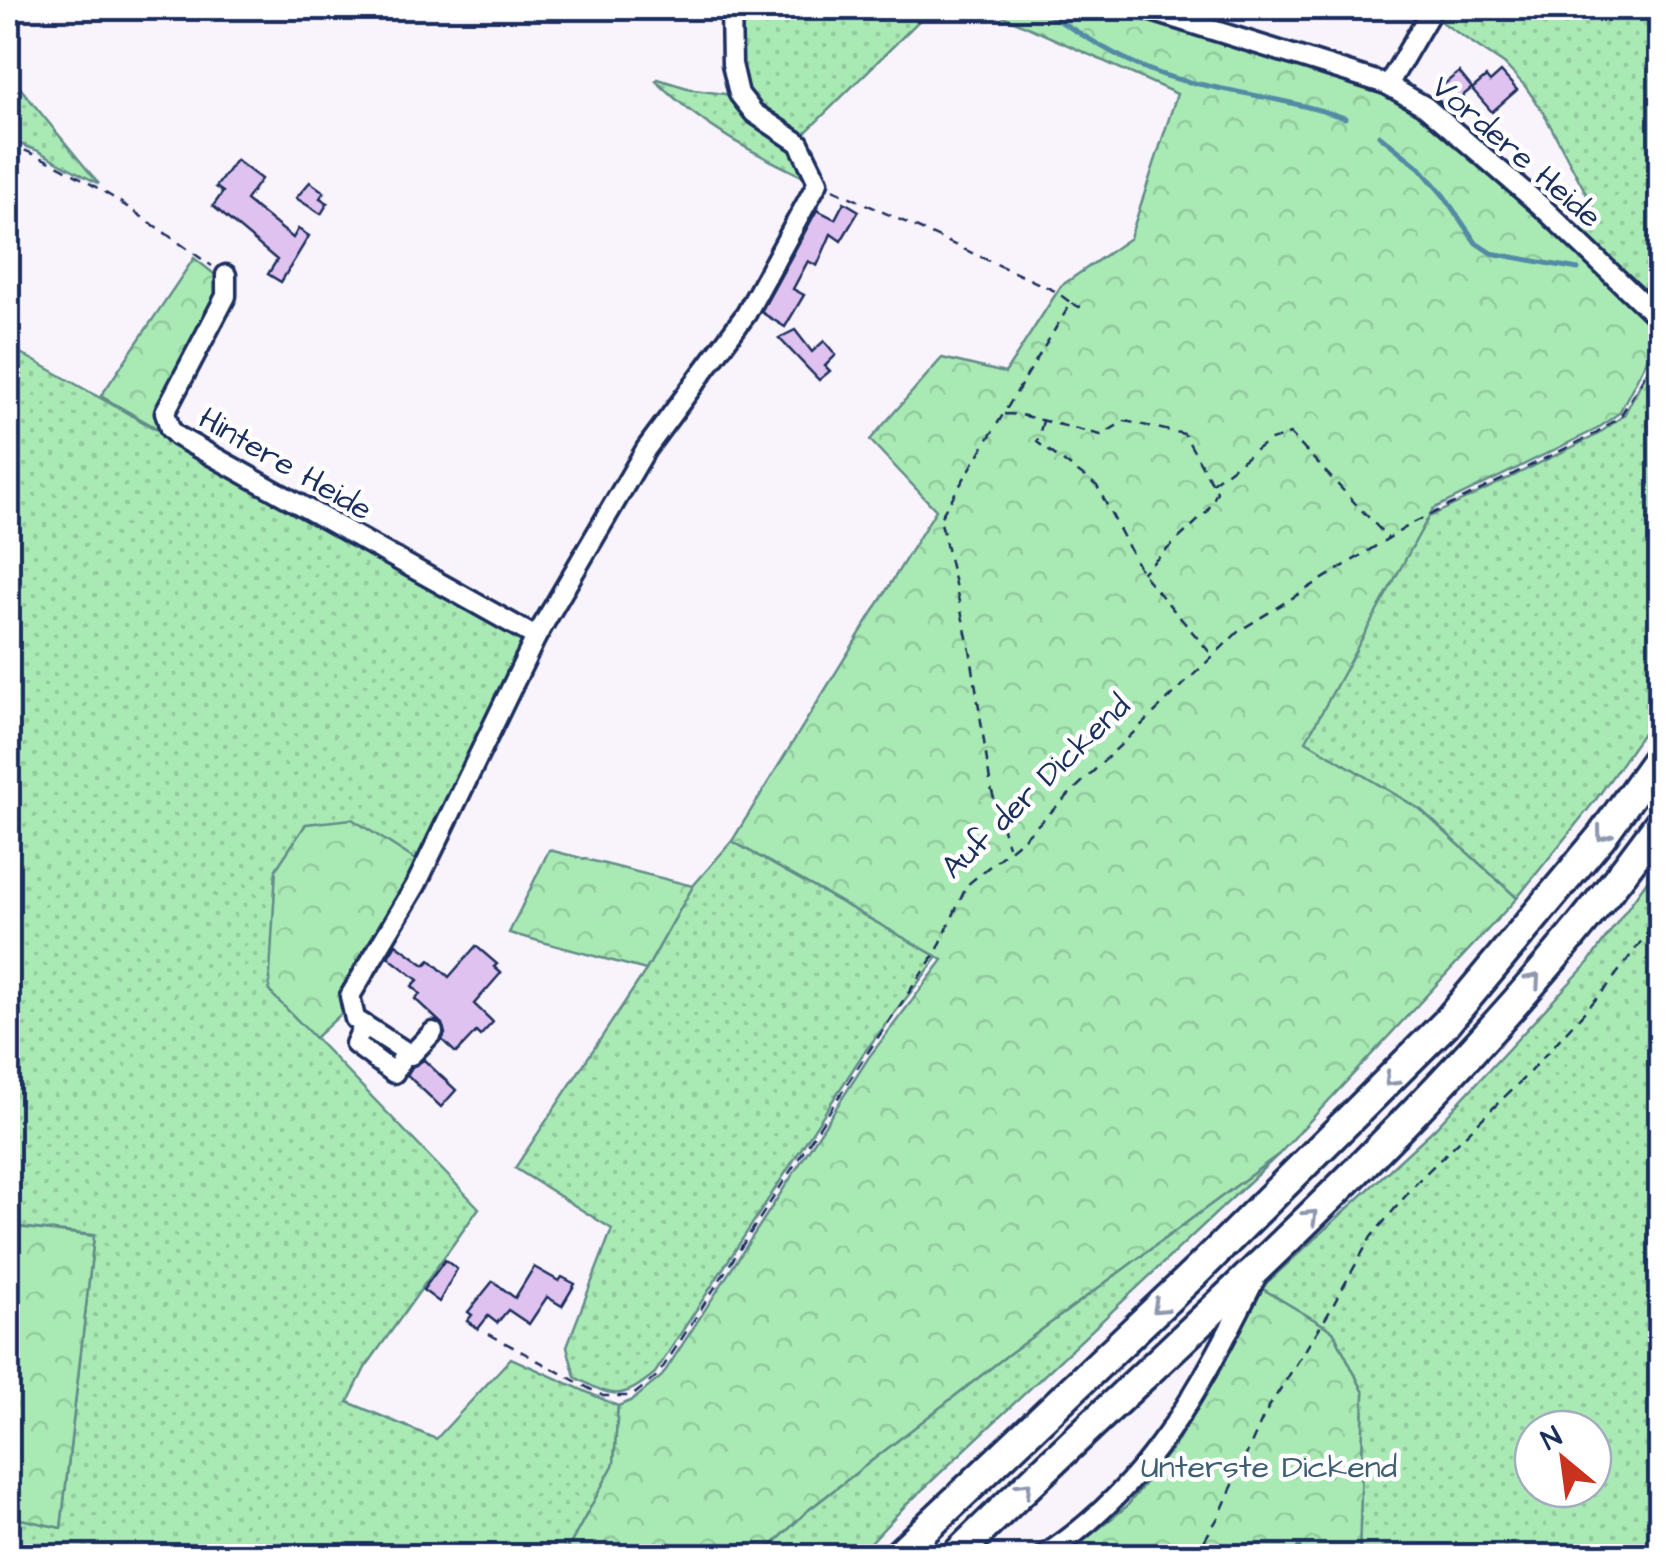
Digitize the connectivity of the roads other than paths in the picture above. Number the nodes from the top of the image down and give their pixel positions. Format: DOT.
graph roads {
  1 [pos="731,8"];
  2 [pos="1142,8"];
  3 [pos="1433,8"];
  4 [pos="1388,85"];
  5 [pos="226,275"];
  6 [pos="1660,320"];
  7 [pos="536,636"];
  8 [pos="1660,755"];
  9 [pos="1660,822"];
  10 [pos="433,1032"];
  11 [pos="1263,1262"];
  12 [pos="897,1556"];
  13 [pos="955,1556"];
  14 [pos="1043,1556"];
  1 -- 7 [label="street"];
  2 -- 4 [label="street, Vordere Heide"];
  3 -- 4 [label="street"];
  4 -- 6 [label="street, Vordere Heide"];
  5 -- 7 [label="street, Hintere Heide"];
  7 -- 10 [label="street"];
  8 -- 12 [label="highway, one-way"];
  11 -- 9 [label="highway, one-way"];
  13 -- 11 [label="highway, one-way"];
  11 -- 14 [label="street"];
}
